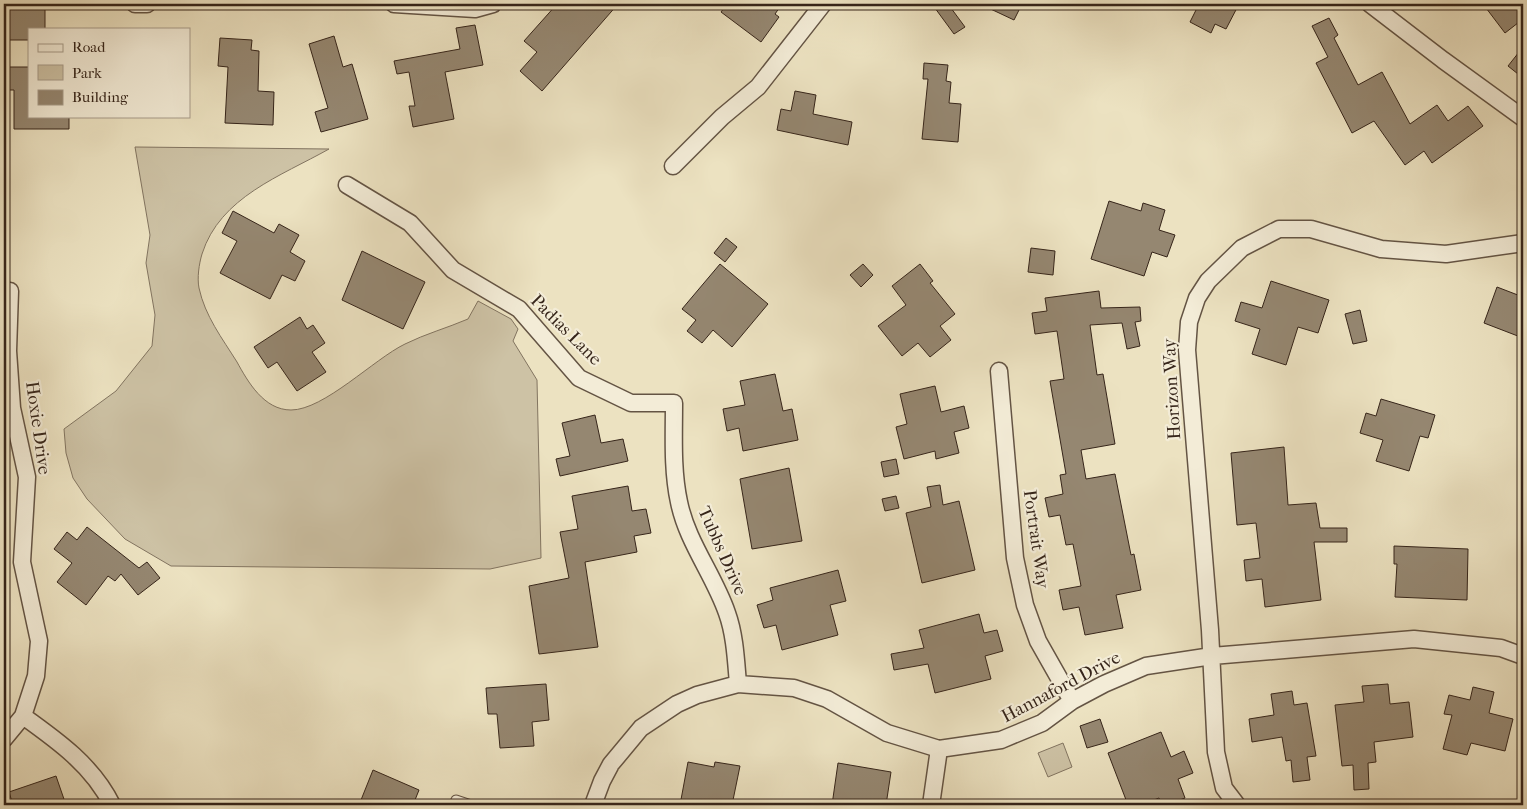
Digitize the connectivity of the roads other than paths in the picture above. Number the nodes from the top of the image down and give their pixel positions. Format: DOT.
graph roads {
  1 [pos="134,4"];
  2 [pos="148,4"];
  3 [pos="394,4"];
  4 [pos="493,4"];
  5 [pos="824,4"];
  6 [pos="1370,4"];
  7 [pos="1523,118"];
  8 [pos="673,166"];
  9 [pos="347,184"];
  10 [pos="1523,243"];
  11 [pos="10,292"];
  12 [pos="999,371"];
  13 [pos="674,403"];
  14 [pos="1212,656"];
  15 [pos="1523,656"];
  16 [pos="738,684"];
  17 [pos="1072,701"];
  18 [pos="23,716"];
  19 [pos="4,739"];
  20 [pos="939,749"];
  21 [pos="456,800"];
  22 [pos="112,805"];
  23 [pos="471,805"];
  24 [pos="593,805"];
  25 [pos="931,805"];
  26 [pos="1237,805"];
  1 -- 2 [label="street"];
  3 -- 4 [label="street"];
  5 -- 8 [label="street"];
  6 -- 7 [label="street"];
  9 -- 13 [label="street, Padias Lane"];
  10 -- 14 [label="street, Horizon Way"];
  11 -- 18 [label="street, Hoxie Drive"];
  12 -- 17 [label="street, Portrait Way"];
  13 -- 16 [label="street, Tubbs Drive"];
  14 -- 15 [label="street, Hannaford Drive"];
  14 -- 17 [label="street, Hannaford Drive"];
  14 -- 26 [label="street, Horizon Way"];
  16 -- 20 [label="street, Hannaford Drive"];
  16 -- 24 [label="street, Hannaford Drive"];
  17 -- 20 [label="street, Hannaford Drive"];
  18 -- 19 [label="street, Hoxie Drive"];
  18 -- 22 [label="street"];
  20 -- 25 [label="street"];
  21 -- 23 [label="lane"];
}
